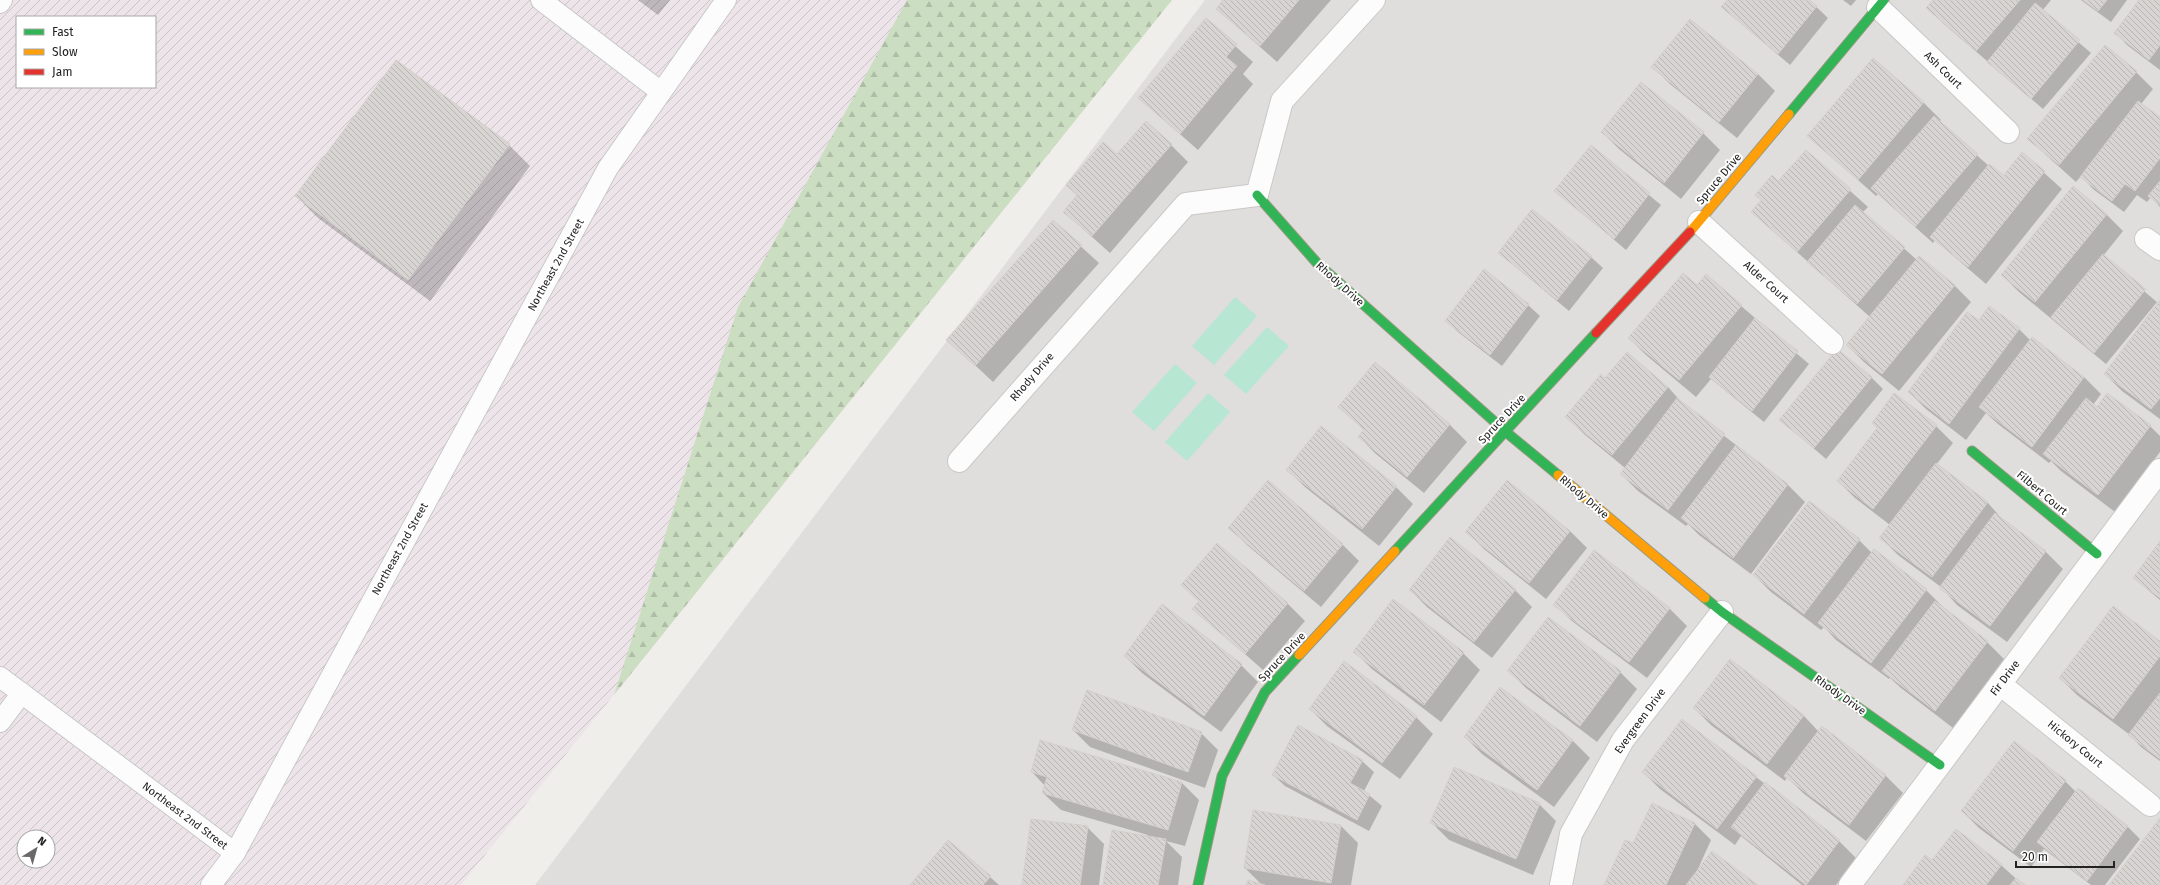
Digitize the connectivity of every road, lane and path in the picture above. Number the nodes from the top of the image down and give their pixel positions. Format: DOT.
graph roads {
  1 [pos="2,0"];
  2 [pos="541,0"];
  3 [pos="726,0"];
  4 [pos="1374,0"];
  5 [pos="0,2"];
  6 [pos="1881,3"];
  7 [pos="661,92"];
  8 [pos="2008,132"];
  9 [pos="1257,195"];
  10 [pos="1699,222"];
  11 [pos="1832,342"];
  12 [pos="1506,432"];
  13 [pos="1972,451"];
  14 [pos="959,461"];
  15 [pos="2160,470"];
  16 [pos="2097,554"];
  17 [pos="1722,612"];
  18 [pos="0,677"];
  19 [pos="2000,684"];
  20 [pos="22,693"];
  21 [pos="0,722"];
  22 [pos="1940,765"];
  23 [pos="2150,805"];
  24 [pos="235,853"];
  25 [pos="211,885"];
  26 [pos="1198,885"];
  27 [pos="1561,885"];
  28 [pos="1850,885"];
  1 -- 5 [label="lane"];
  2 -- 7 [label="lane"];
  3 -- 7 [label="lane, Northeast 2nd Street"];
  4 -- 9 [label="street"];
  6 -- 8 [label="street, Ash Court"];
  6 -- 10 [label="street, Spruce Drive"];
  7 -- 24 [label="lane, Northeast 2nd Street"];
  9 -- 12 [label="street, Rhody Drive"];
  9 -- 14 [label="street, Rhody Drive"];
  10 -- 11 [label="street, Alder Court"];
  10 -- 12 [label="street, Spruce Drive"];
  12 -- 17 [label="street, Rhody Drive"];
  12 -- 26 [label="street, Spruce Drive"];
  13 -- 16 [label="street, Filbert Court"];
  15 -- 16 [label="street, Fir Drive"];
  16 -- 19 [label="street, Fir Drive"];
  17 -- 22 [label="street, Rhody Drive"];
  17 -- 27 [label="street, Evergreen Drive"];
  18 -- 20 [label="lane, Northeast 2nd Street"];
  19 -- 22 [label="street, Fir Drive"];
  19 -- 23 [label="street, Hickory Court"];
  20 -- 21 [label="lane"];
  20 -- 24 [label="lane, Northeast 2nd Street"];
  22 -- 28 [label="street, Fir Drive"];
  24 -- 25 [label="lane"];
}
